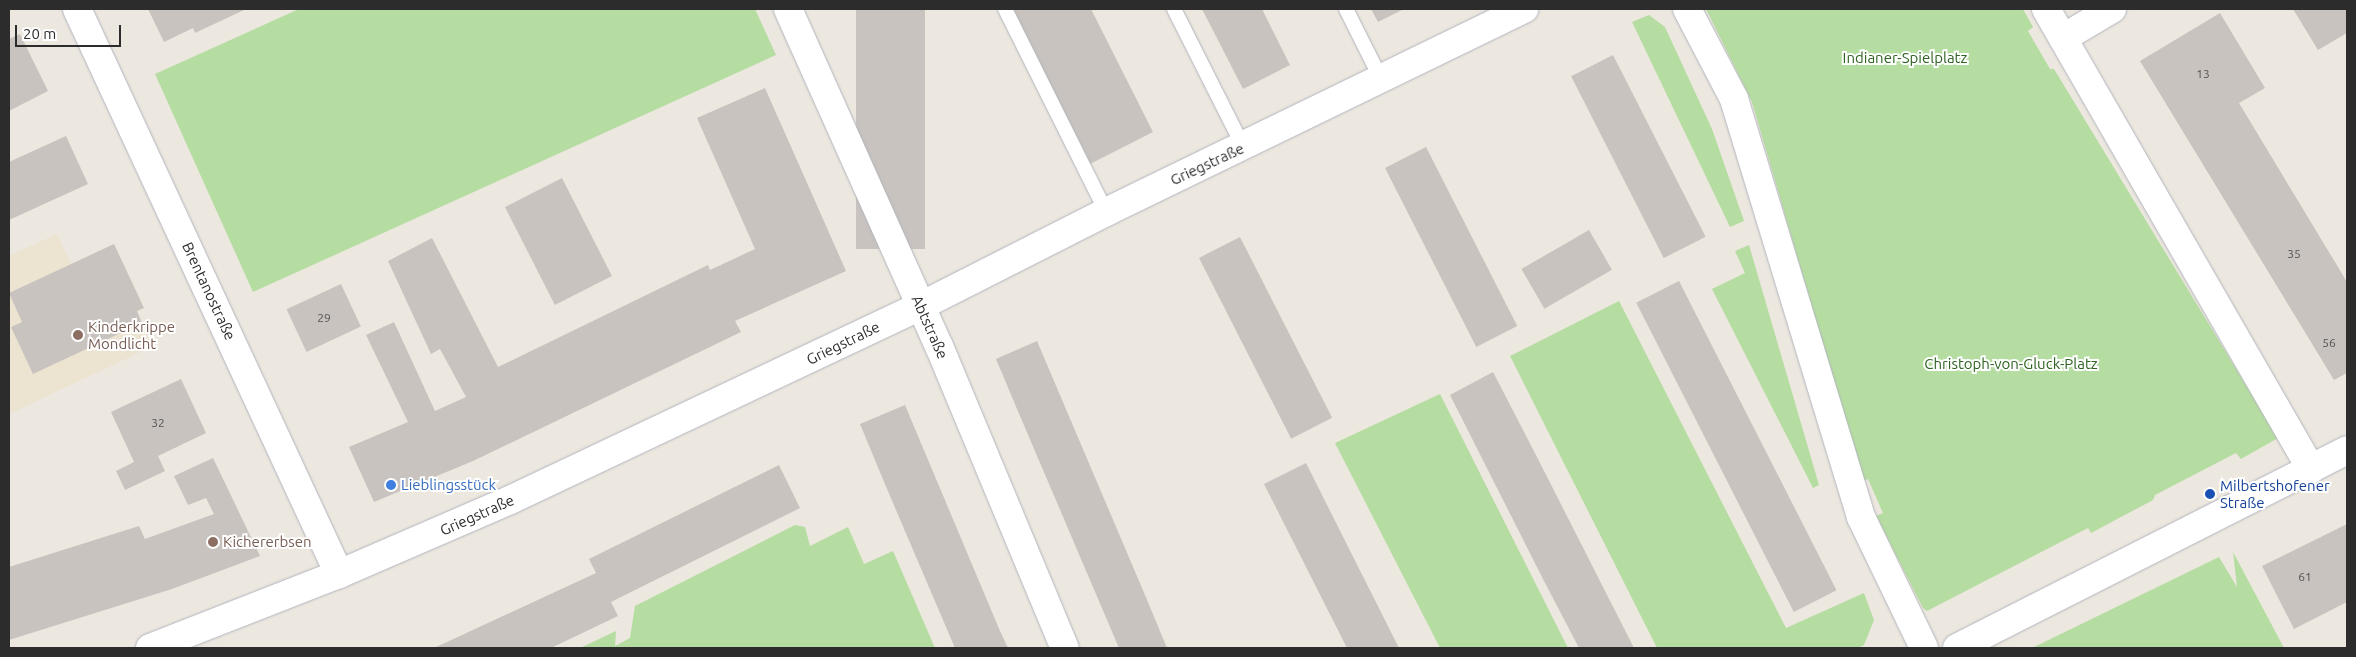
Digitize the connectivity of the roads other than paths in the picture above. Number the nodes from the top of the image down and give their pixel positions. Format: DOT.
graph roads {
  1 [pos="77,9"];
  2 [pos="788,9"];
  3 [pos="1005,9"];
  4 [pos="1174,9"];
  5 [pos="1346,9"];
  6 [pos="1687,9"];
  7 [pos="2046,9"];
  8 [pos="2112,9"];
  9 [pos="1520,10"];
  10 [pos="2063,38"];
  11 [pos="1381,79"];
  12 [pos="1244,146"];
  13 [pos="1106,212"];
  14 [pos="921,306"];
  15 [pos="2347,450"];
  16 [pos="2311,469"];
  17 [pos="339,574"];
  18 [pos="150,648"];
  19 [pos="1065,648"];
  20 [pos="1924,648"];
  21 [pos="1957,648"];
  1 -- 17 [label="street, Brentanostraße"];
  2 -- 14 [label="street, Abtstraße"];
  3 -- 13 [label="lane"];
  4 -- 12 [label="lane"];
  5 -- 11 [label="lane"];
  6 -- 20 [label="street"];
  7 -- 10 [label="street"];
  8 -- 10 [label="street"];
  9 -- 11 [label="street, Griegstraße"];
  10 -- 16 [label="street"];
  11 -- 12 [label="street, Griegstraße"];
  12 -- 13 [label="street, Griegstraße"];
  13 -- 14 [label="street, Griegstraße"];
  14 -- 17 [label="street, Griegstraße"];
  14 -- 19 [label="street, Abtstraße"];
  15 -- 16 [label="street"];
  16 -- 21 [label="street"];
  17 -- 18 [label="street, Griegstraße"];
}
